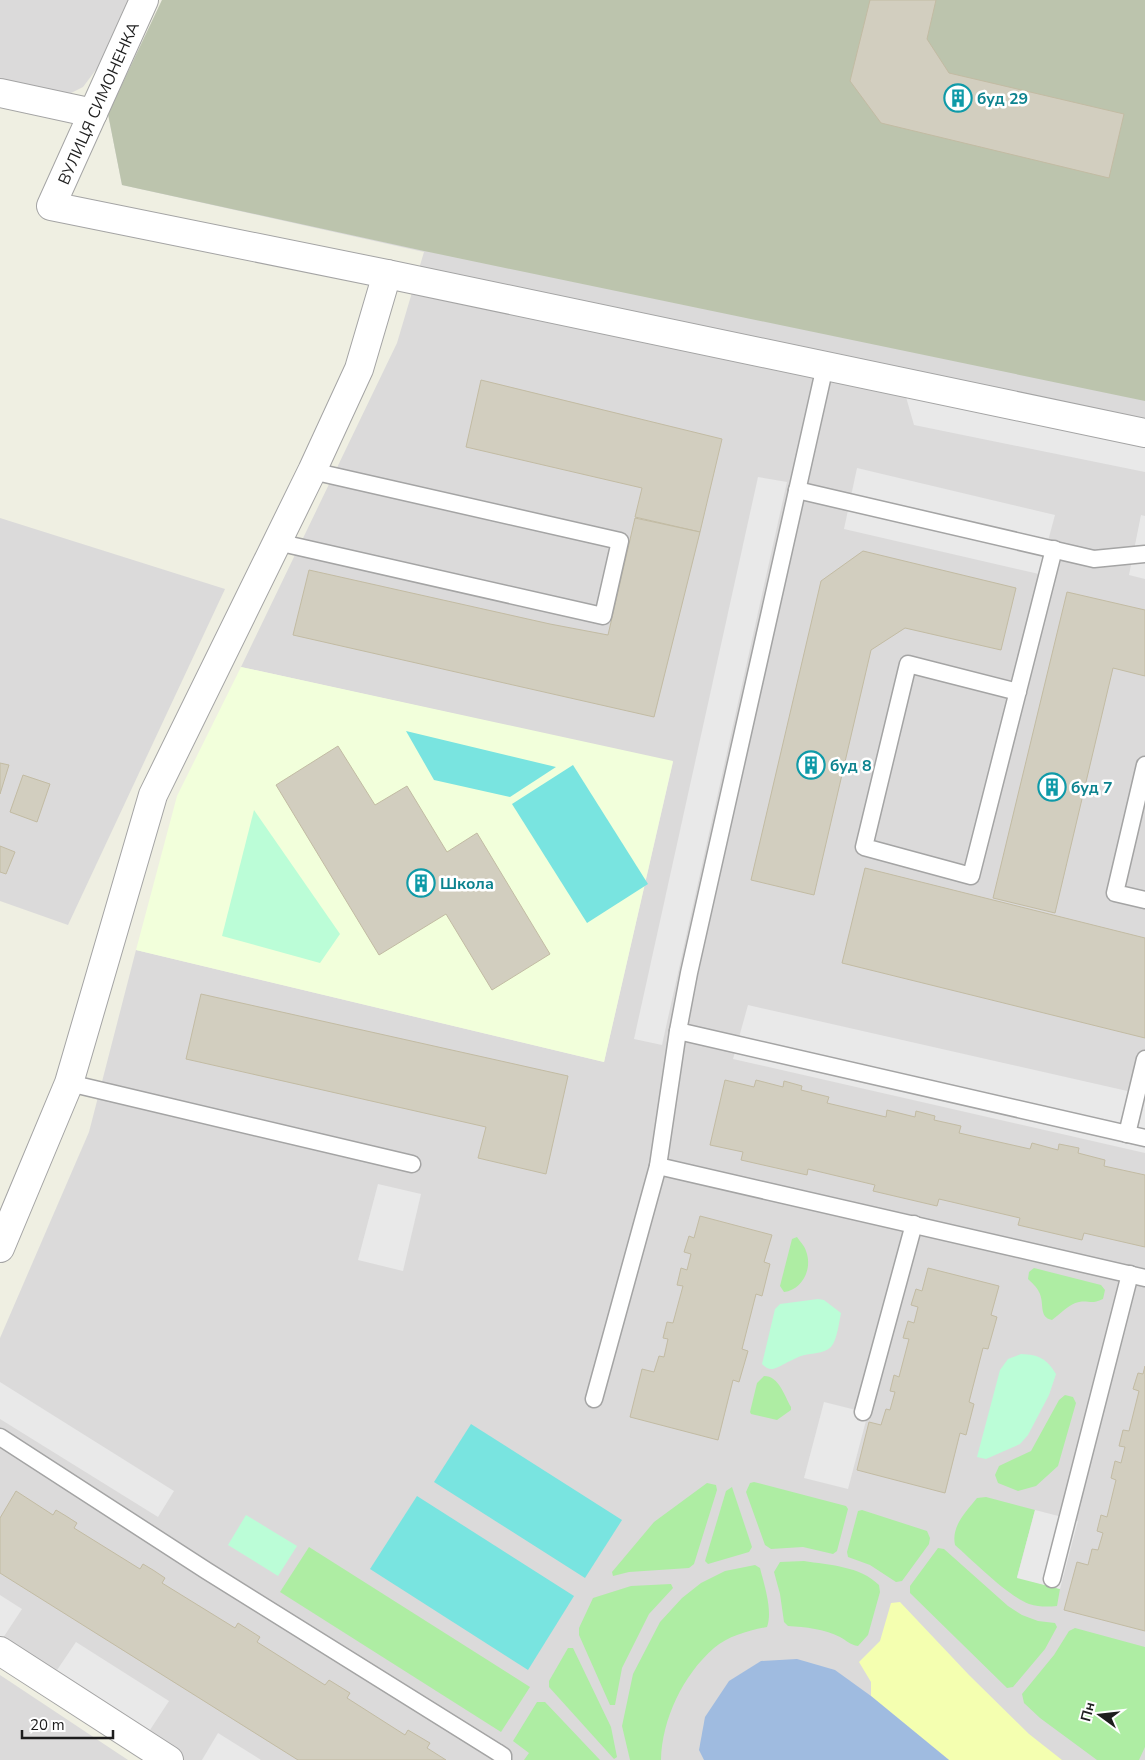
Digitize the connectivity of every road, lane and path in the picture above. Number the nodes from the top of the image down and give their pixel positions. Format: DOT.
graph roads {
  1 [pos="144,0"];
  2 [pos="0,93"];
  3 [pos="93,113"];
  4 [pos="387,274"];
  5 [pos="825,366"];
  6 [pos="1145,433"];
  7 [pos="312,471"];
  8 [pos="797,490"];
  9 [pos="277,542"];
  10 [pos="1054,549"];
  11 [pos="1145,554"];
  12 [pos="1018,692"];
  13 [pos="1145,765"];
  14 [pos="1145,900"];
  15 [pos="678,1031"];
  16 [pos="1145,1059"];
  17 [pos="69,1083"];
  18 [pos="1127,1134"];
  19 [pos="1145,1138"];
  20 [pos="412,1164"];
  21 [pos="658,1166"];
  22 [pos="914,1224"];
  23 [pos="0,1248"];
  24 [pos="1137,1276"];
  25 [pos="594,1399"];
  26 [pos="863,1412"];
  27 [pos="0,1437"];
  28 [pos="1052,1579"];
  29 [pos="0,1651"];
  30 [pos="169,1760"];
  31 [pos="503,1760"];
  1 -- 3 [label="street, ВУЛИЦЯ СИМОНЕНКА"];
  2 -- 3 [label="street"];
  3 -- 4 [label="street, ВУЛИЦЯ СИМОНЕНКА"];
  4 -- 5 [label="street"];
  4 -- 7 [label="street"];
  5 -- 6 [label="street"];
  5 -- 8 [label="lane"];
  7 -- 9 [label="street"];
  7 -- 9 [label="lane"];
  8 -- 10 [label="lane"];
  8 -- 15 [label="lane"];
  9 -- 17 [label="street"];
  10 -- 11 [label="lane"];
  10 -- 12 [label="lane"];
  12 -- 12 [label="lane"];
  13 -- 14 [label="lane"];
  15 -- 18 [label="lane"];
  15 -- 21 [label="lane"];
  16 -- 18 [label="lane"];
  17 -- 20 [label="lane"];
  17 -- 23 [label="street"];
  18 -- 19 [label="lane"];
  21 -- 22 [label="lane"];
  21 -- 25 [label="lane"];
  22 -- 24 [label="lane"];
  22 -- 26 [label="lane"];
  24 -- 28 [label="lane"];
  27 -- 31 [label="lane"];
  29 -- 30 [label="street"];
}
